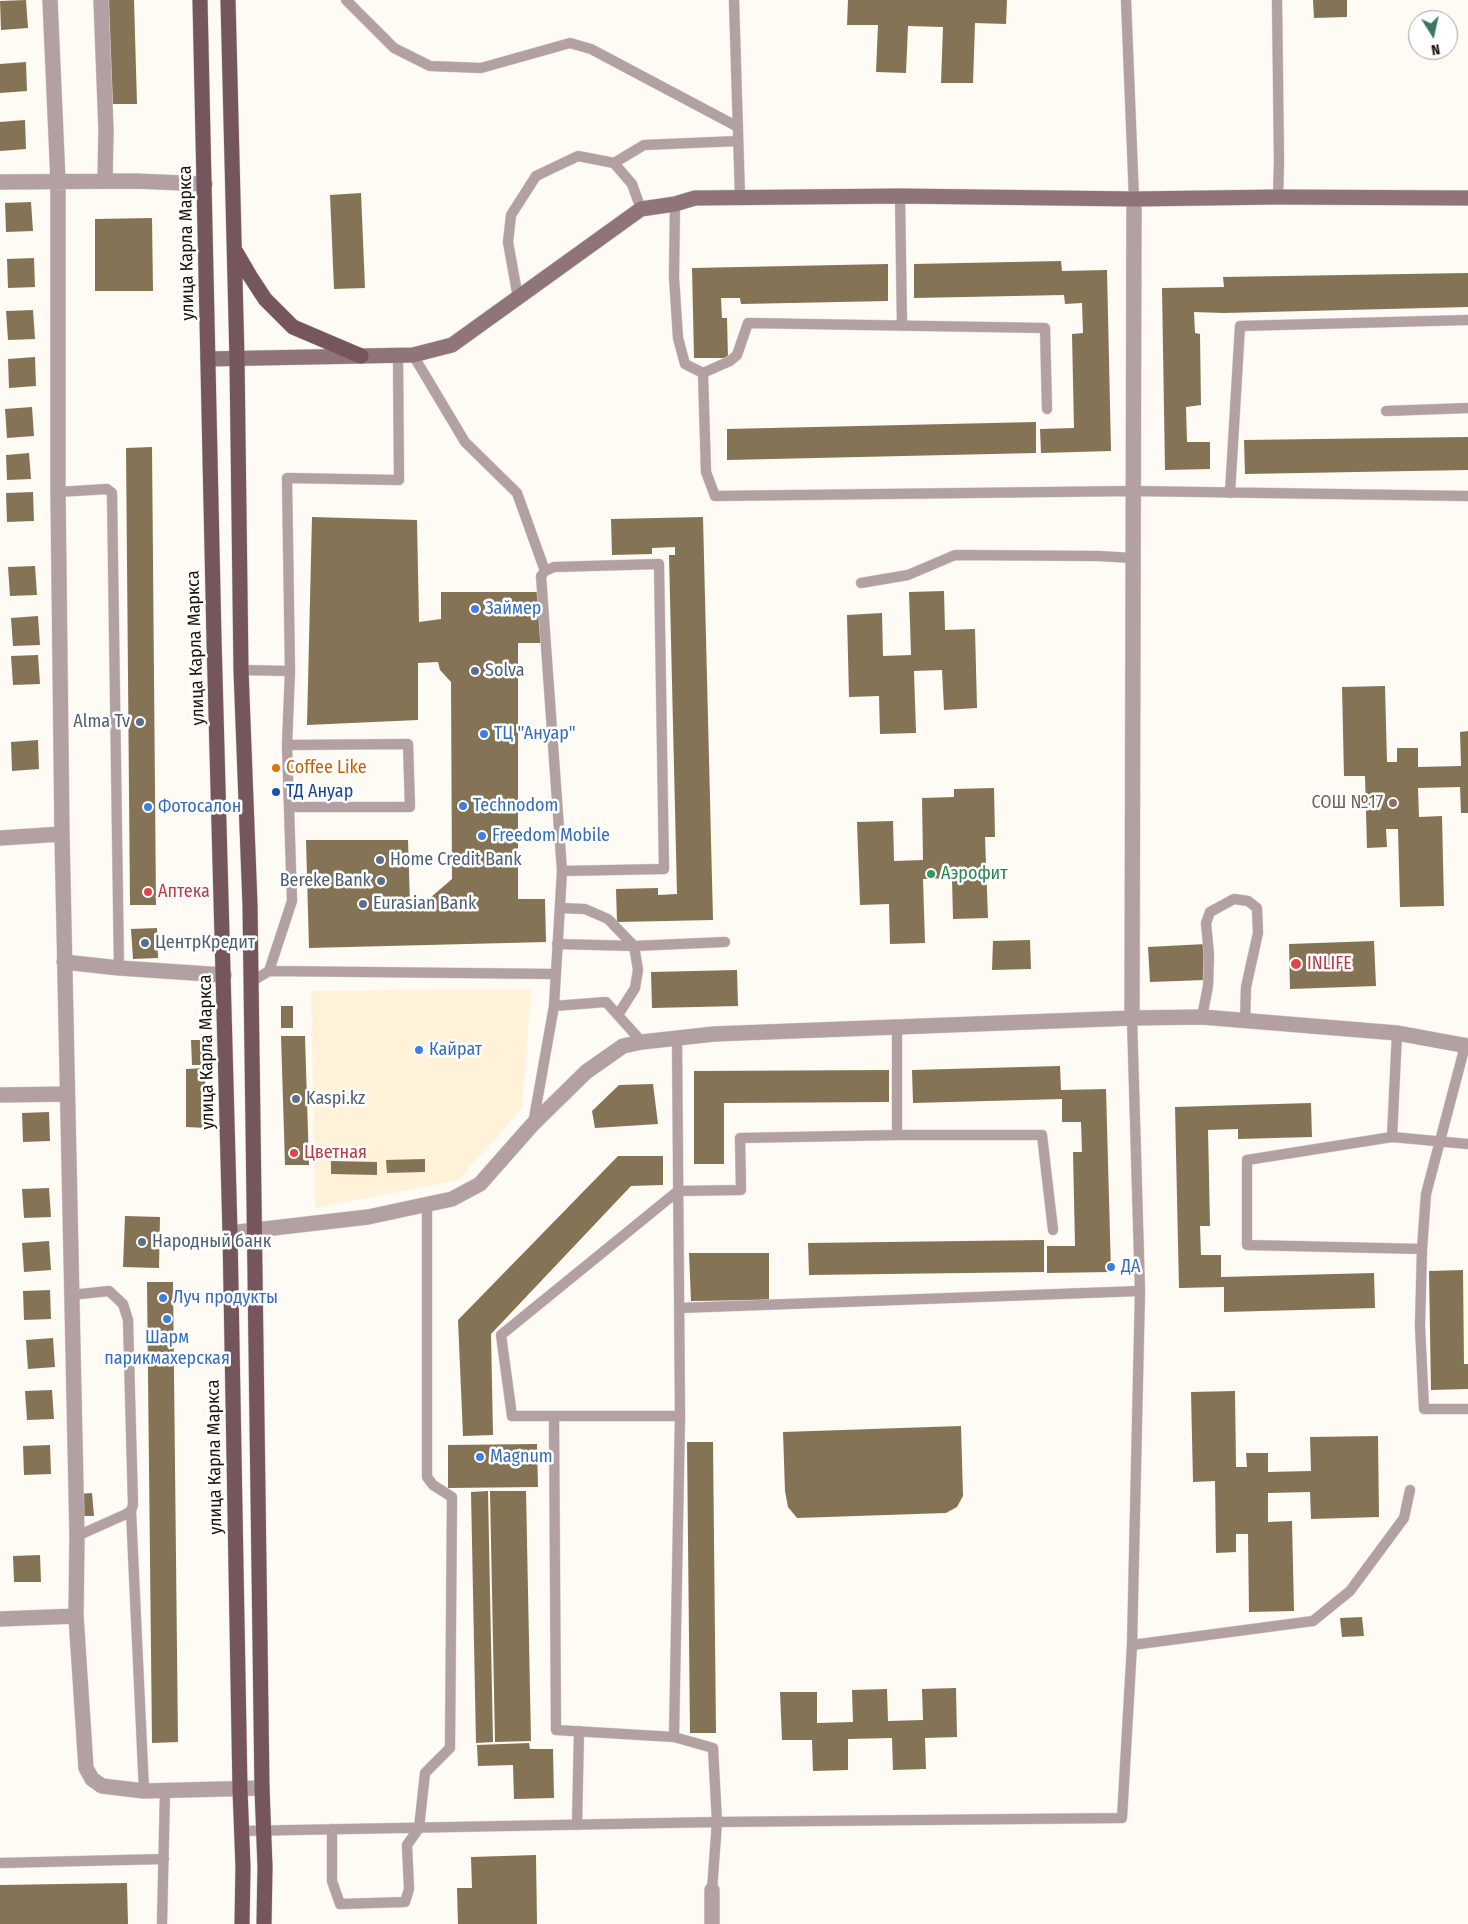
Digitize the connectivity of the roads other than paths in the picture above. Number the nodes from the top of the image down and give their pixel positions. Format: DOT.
graph roads {
  1 [pos="50,0"];
  2 [pos="101,0"];
  3 [pos="200,0"];
  4 [pos="228,0"];
  5 [pos="346,0"];
  6 [pos="734,0"];
  7 [pos="1126,0"];
  8 [pos="1277,0"];
  9 [pos="738,126"];
  10 [pos="738,142"];
  11 [pos="614,163"];
  12 [pos="105,181"];
  13 [pos="0,182"];
  14 [pos="58,182"];
  15 [pos="205,184"];
  16 [pos="900,196"];
  17 [pos="740,197"];
  18 [pos="1278,197"];
  19 [pos="1468,198"];
  20 [pos="1134,199"];
  21 [pos="675,204"];
  22 [pos="640,209"];
  23 [pos="234,248"];
  24 [pos="518,298"];
  25 [pos="1468,320"];
  26 [pos="902,326"];
  27 [pos="406,355"];
  28 [pos="361,356"];
  29 [pos="208,359"];
  30 [pos="237,359"];
  31 [pos="703,373"];
  32 [pos="1468,408"];
  33 [pos="1047,409"];
  34 [pos="1386,410"];
  35 [pos="1133,491"];
  36 [pos="58,492"];
  37 [pos="1230,493"];
  38 [pos="1468,496"];
  39 [pos="1133,558"];
  40 [pos="545,571"];
  41 [pos="861,583"];
  42 [pos="241,670"];
  43 [pos="290,671"];
  44 [pos="287,745"];
  45 [pos="289,807"];
  46 [pos="62,834"];
  47 [pos="0,838"];
  48 [pos="562,871"];
  49 [pos="560,908"];
  50 [pos="725,942"];
  51 [pos="557,944"];
  52 [pos="634,946"];
  53 [pos="64,962"];
  54 [pos="119,968"];
  55 [pos="269,972"];
  56 [pos="555,974"];
  57 [pos="224,975"];
  58 [pos="251,982"];
  59 [pos="554,1006"];
  60 [pos="618,1015"];
  61 [pos="1202,1017"];
  62 [pos="1132,1018"];
  63 [pos="1245,1020"];
  64 [pos="898,1027"];
  65 [pos="1397,1033"];
  66 [pos="677,1038"];
  67 [pos="642,1042"];
  68 [pos="1467,1046"];
  69 [pos="67,1094"];
  70 [pos="0,1095"];
  71 [pos="532,1125"];
  72 [pos="897,1135"];
  73 [pos="1392,1137"];
  74 [pos="1441,1141"];
  75 [pos="1468,1144"];
  76 [pos="678,1191"];
  77 [pos="427,1206"];
  78 [pos="254,1229"];
  79 [pos="1053,1230"];
  80 [pos="230,1232"];
  81 [pos="1422,1249"];
  82 [pos="1140,1291"];
  83 [pos="71,1295"];
  84 [pos="680,1308"];
  85 [pos="1468,1408"];
  86 [pos="554,1416"];
  87 [pos="680,1416"];
  88 [pos="1410,1490"];
  89 [pos="131,1511"];
  90 [pos="77,1536"];
  91 [pos="76,1616"];
  92 [pos="0,1619"];
  93 [pos="1132,1645"];
  94 [pos="579,1731"];
  95 [pos="674,1736"];
  96 [pos="262,1788"];
  97 [pos="240,1789"];
  98 [pos="144,1791"];
  99 [pos="166,1791"];
  100 [pos="717,1822"];
  101 [pos="577,1825"];
  102 [pos="419,1828"];
  103 [pos="332,1830"];
  104 [pos="242,1831"];
  105 [pos="264,1831"];
  106 [pos="164,1859"];
  107 [pos="0,1863"];
  108 [pos="712,1890"];
  109 [pos="162,1924"];
  110 [pos="242,1924"];
  111 [pos="264,1924"];
  112 [pos="712,1924"];
  1 -- 14 [label="street"];
  2 -- 12 [label="street"];
  3 -- 15 [label="main road, улица Карла Маркса"];
  4 -- 23 [label="main road"];
  5 -- 9 [label="lane"];
  6 -- 9 [label="lane"];
  7 -- 20 [label="lane"];
  8 -- 18 [label="lane"];
  9 -- 10 [label="lane"];
  10 -- 11 [label="lane"];
  10 -- 17 [label="lane"];
  11 -- 22 [label="lane"];
  11 -- 24 [label="lane"];
  12 -- 14 [label="street"];
  12 -- 15 [label="street"];
  13 -- 14 [label="street"];
  14 -- 36 [label="street"];
  15 -- 29 [label="main road, улица Карла Маркса"];
  16 -- 17 [label="street"];
  16 -- 20 [label="street"];
  16 -- 26 [label="lane"];
  17 -- 21 [label="street"];
  18 -- 19 [label="street"];
  18 -- 20 [label="street"];
  20 -- 35 [label="street"];
  21 -- 22 [label="street"];
  21 -- 31 [label="lane"];
  22 -- 24 [label="street"];
  23 -- 28 [label="main road"];
  23 -- 30 [label="main road"];
  24 -- 27 [label="street"];
  25 -- 37 [label="lane"];
  26 -- 31 [label="lane"];
  26 -- 33 [label="lane"];
  27 -- 28 [label="street"];
  27 -- 40 [label="lane"];
  27 -- 43 [label="lane"];
  28 -- 30 [label="street"];
  29 -- 30 [label="street"];
  29 -- 57 [label="main road, улица Карла Маркса"];
  30 -- 42 [label="main road"];
  31 -- 35 [label="lane"];
  32 -- 34 [label="lane"];
  35 -- 37 [label="lane"];
  35 -- 39 [label="street"];
  36 -- 46 [label="street"];
  36 -- 54 [label="lane"];
  37 -- 38 [label="lane"];
  39 -- 41 [label="lane"];
  39 -- 62 [label="street"];
  40 -- 48 [label="lane"];
  40 -- 48 [label="lane"];
  42 -- 43 [label="lane"];
  42 -- 58 [label="main road"];
  43 -- 44 [label="lane"];
  44 -- 45 [label="lane"];
  44 -- 45 [label="lane"];
  45 -- 55 [label="lane"];
  46 -- 47 [label="street"];
  46 -- 53 [label="street"];
  48 -- 49 [label="lane"];
  49 -- 51 [label="lane"];
  49 -- 52 [label="lane"];
  50 -- 52 [label="lane"];
  51 -- 52 [label="lane"];
  51 -- 56 [label="lane"];
  52 -- 60 [label="lane"];
  53 -- 54 [label="street"];
  53 -- 69 [label="street"];
  54 -- 57 [label="street"];
  55 -- 56 [label="lane"];
  55 -- 58 [label="lane"];
  56 -- 59 [label="lane"];
  57 -- 80 [label="main road, улица Карла Маркса"];
  58 -- 78 [label="main road"];
  59 -- 60 [label="lane"];
  59 -- 71 [label="lane"];
  60 -- 67 [label="lane"];
  61 -- 62 [label="street"];
  61 -- 63 [label="street"];
  61 -- 63 [label="lane"];
  62 -- 64 [label="street"];
  62 -- 82 [label="lane"];
  63 -- 65 [label="street"];
  64 -- 66 [label="street"];
  64 -- 72 [label="lane"];
  65 -- 68 [label="street"];
  65 -- 73 [label="lane"];
  66 -- 67 [label="street"];
  66 -- 76 [label="lane"];
  67 -- 71 [label="street"];
  68 -- 74 [label="lane"];
  69 -- 70 [label="street"];
  69 -- 83 [label="street"];
  71 -- 77 [label="street"];
  72 -- 76 [label="lane"];
  72 -- 79 [label="lane"];
  73 -- 74 [label="lane"];
  73 -- 81 [label="lane"];
  74 -- 75 [label="lane"];
  74 -- 81 [label="lane"];
  76 -- 84 [label="lane"];
  76 -- 86 [label="lane"];
  77 -- 78 [label="street"];
  77 -- 102 [label="lane"];
  78 -- 80 [label="street"];
  78 -- 96 [label="main road"];
  80 -- 97 [label="main road, улица Карла Маркса"];
  81 -- 85 [label="lane"];
  82 -- 84 [label="lane"];
  82 -- 93 [label="lane"];
  83 -- 89 [label="lane"];
  83 -- 90 [label="street"];
  84 -- 87 [label="lane"];
  86 -- 87 [label="lane"];
  86 -- 94 [label="lane"];
  87 -- 95 [label="lane"];
  88 -- 93 [label="lane"];
  89 -- 90 [label="lane"];
  89 -- 98 [label="lane"];
  90 -- 91 [label="street"];
  91 -- 92 [label="street"];
  91 -- 98 [label="street"];
  93 -- 100 [label="lane"];
  94 -- 95 [label="lane"];
  94 -- 101 [label="lane"];
  95 -- 100 [label="lane"];
  96 -- 97 [label="street"];
  96 -- 105 [label="main road"];
  97 -- 99 [label="street"];
  97 -- 104 [label="main road, улица Карла Маркса"];
  98 -- 99 [label="street"];
  99 -- 106 [label="lane"];
  100 -- 101 [label="lane"];
  100 -- 108 [label="lane"];
  101 -- 102 [label="lane"];
  102 -- 103 [label="lane"];
  102 -- 103 [label="lane"];
  103 -- 105 [label="lane"];
  104 -- 105 [label="lane"];
  104 -- 110 [label="main road, улица Карла Маркса"];
  105 -- 111 [label="main road"];
  106 -- 107 [label="lane"];
  106 -- 109 [label="lane"];
  108 -- 112 [label="street"];
}
